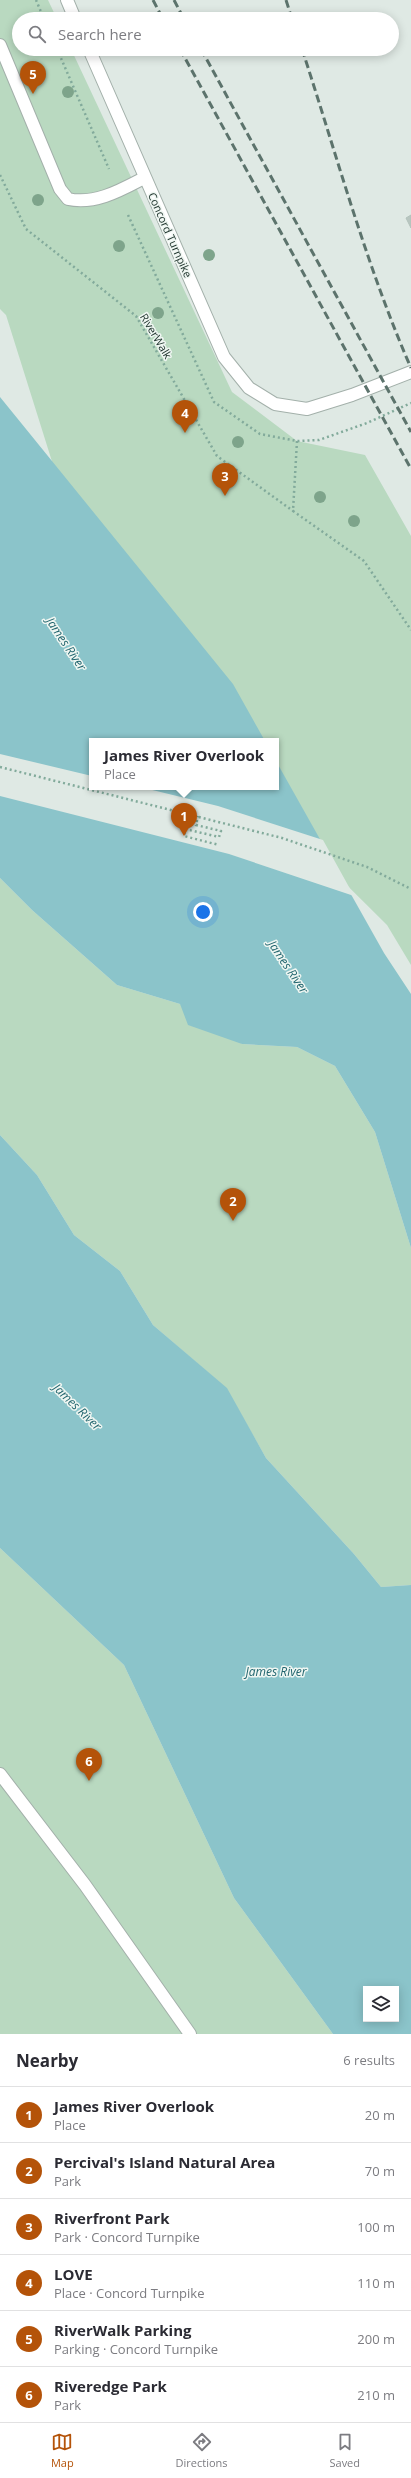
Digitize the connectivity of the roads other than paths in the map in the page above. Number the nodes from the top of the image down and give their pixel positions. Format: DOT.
graph roads {
  1 [pos="67,0"];
  2 [pos="72,12"];
  3 [pos="0,45"];
  4 [pos="92,56"];
  5 [pos="144,178"];
  6 [pos="411,372"];
  7 [pos="0,1774"];
  8 [pos="190,2034"];
  1 -- 2 [label="street"];
  3 -- 5 [label="street"];
  4 -- 5 [label="street, Concord Turnpike"];
  5 -- 6 [label="street, Concord Turnpike"];
  7 -- 8 [label="street"];
}
